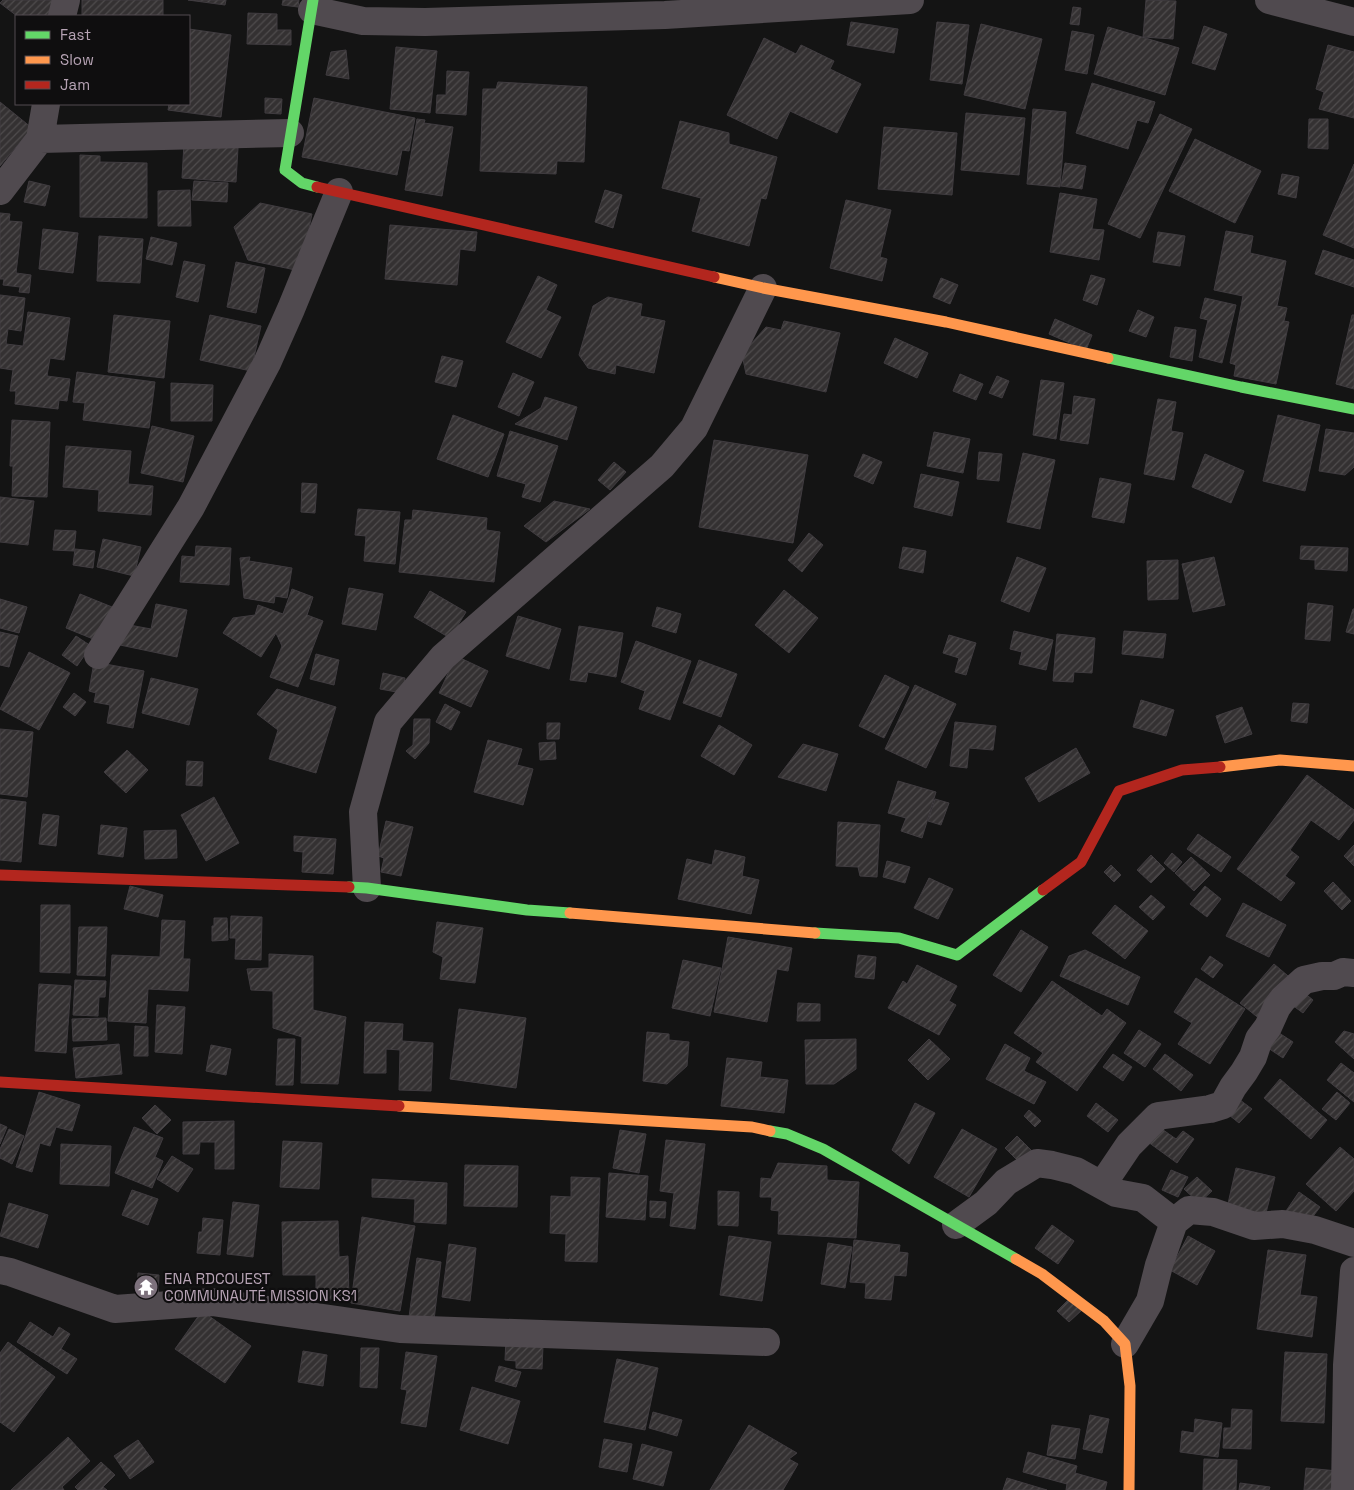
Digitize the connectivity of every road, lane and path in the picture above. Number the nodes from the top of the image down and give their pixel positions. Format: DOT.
graph roads {
  1 [pos="66,0"];
  2 [pos="910,0"];
  3 [pos="1269,0"];
  4 [pos="312,5"];
  5 [pos="62,15"];
  6 [pos="1354,22"];
  7 [pos="46,105"];
  8 [pos="290,134"];
  9 [pos="40,139"];
  10 [pos="0,191"];
  11 [pos="339,192"];
  12 [pos="763,288"];
  13 [pos="1354,409"];
  14 [pos="98,655"];
  15 [pos="1354,766"];
  16 [pos="0,875"];
  17 [pos="366,888"];
  18 [pos="1354,973"];
  19 [pos="0,1082"];
  20 [pos="1102,1185"];
  21 [pos="1174,1222"];
  22 [pos="956,1225"];
  23 [pos="1354,1243"];
  24 [pos="0,1270"];
  25 [pos="1354,1271"];
  26 [pos="766,1342"];
  27 [pos="1125,1344"];
  28 [pos="1351,1365"];
  29 [pos="1129,1490"];
  30 [pos="1345,1490"];
  1 -- 5 [label="street"];
  2 -- 4 [label="street"];
  3 -- 6 [label="street"];
  4 -- 8 [label="street"];
  7 -- 9 [label="street"];
  8 -- 9 [label="street"];
  8 -- 11 [label="street"];
  9 -- 10 [label="street"];
  11 -- 12 [label="street"];
  11 -- 14 [label="street"];
  12 -- 13 [label="street"];
  12 -- 17 [label="street"];
  15 -- 17 [label="street"];
  16 -- 17 [label="street"];
  18 -- 20 [label="street"];
  19 -- 22 [label="street"];
  20 -- 21 [label="street"];
  20 -- 22 [label="street"];
  21 -- 23 [label="street"];
  21 -- 27 [label="street"];
  22 -- 27 [label="street"];
  24 -- 26 [label="street"];
  25 -- 28 [label="street"];
  27 -- 29 [label="street"];
  28 -- 30 [label="street"];
}
